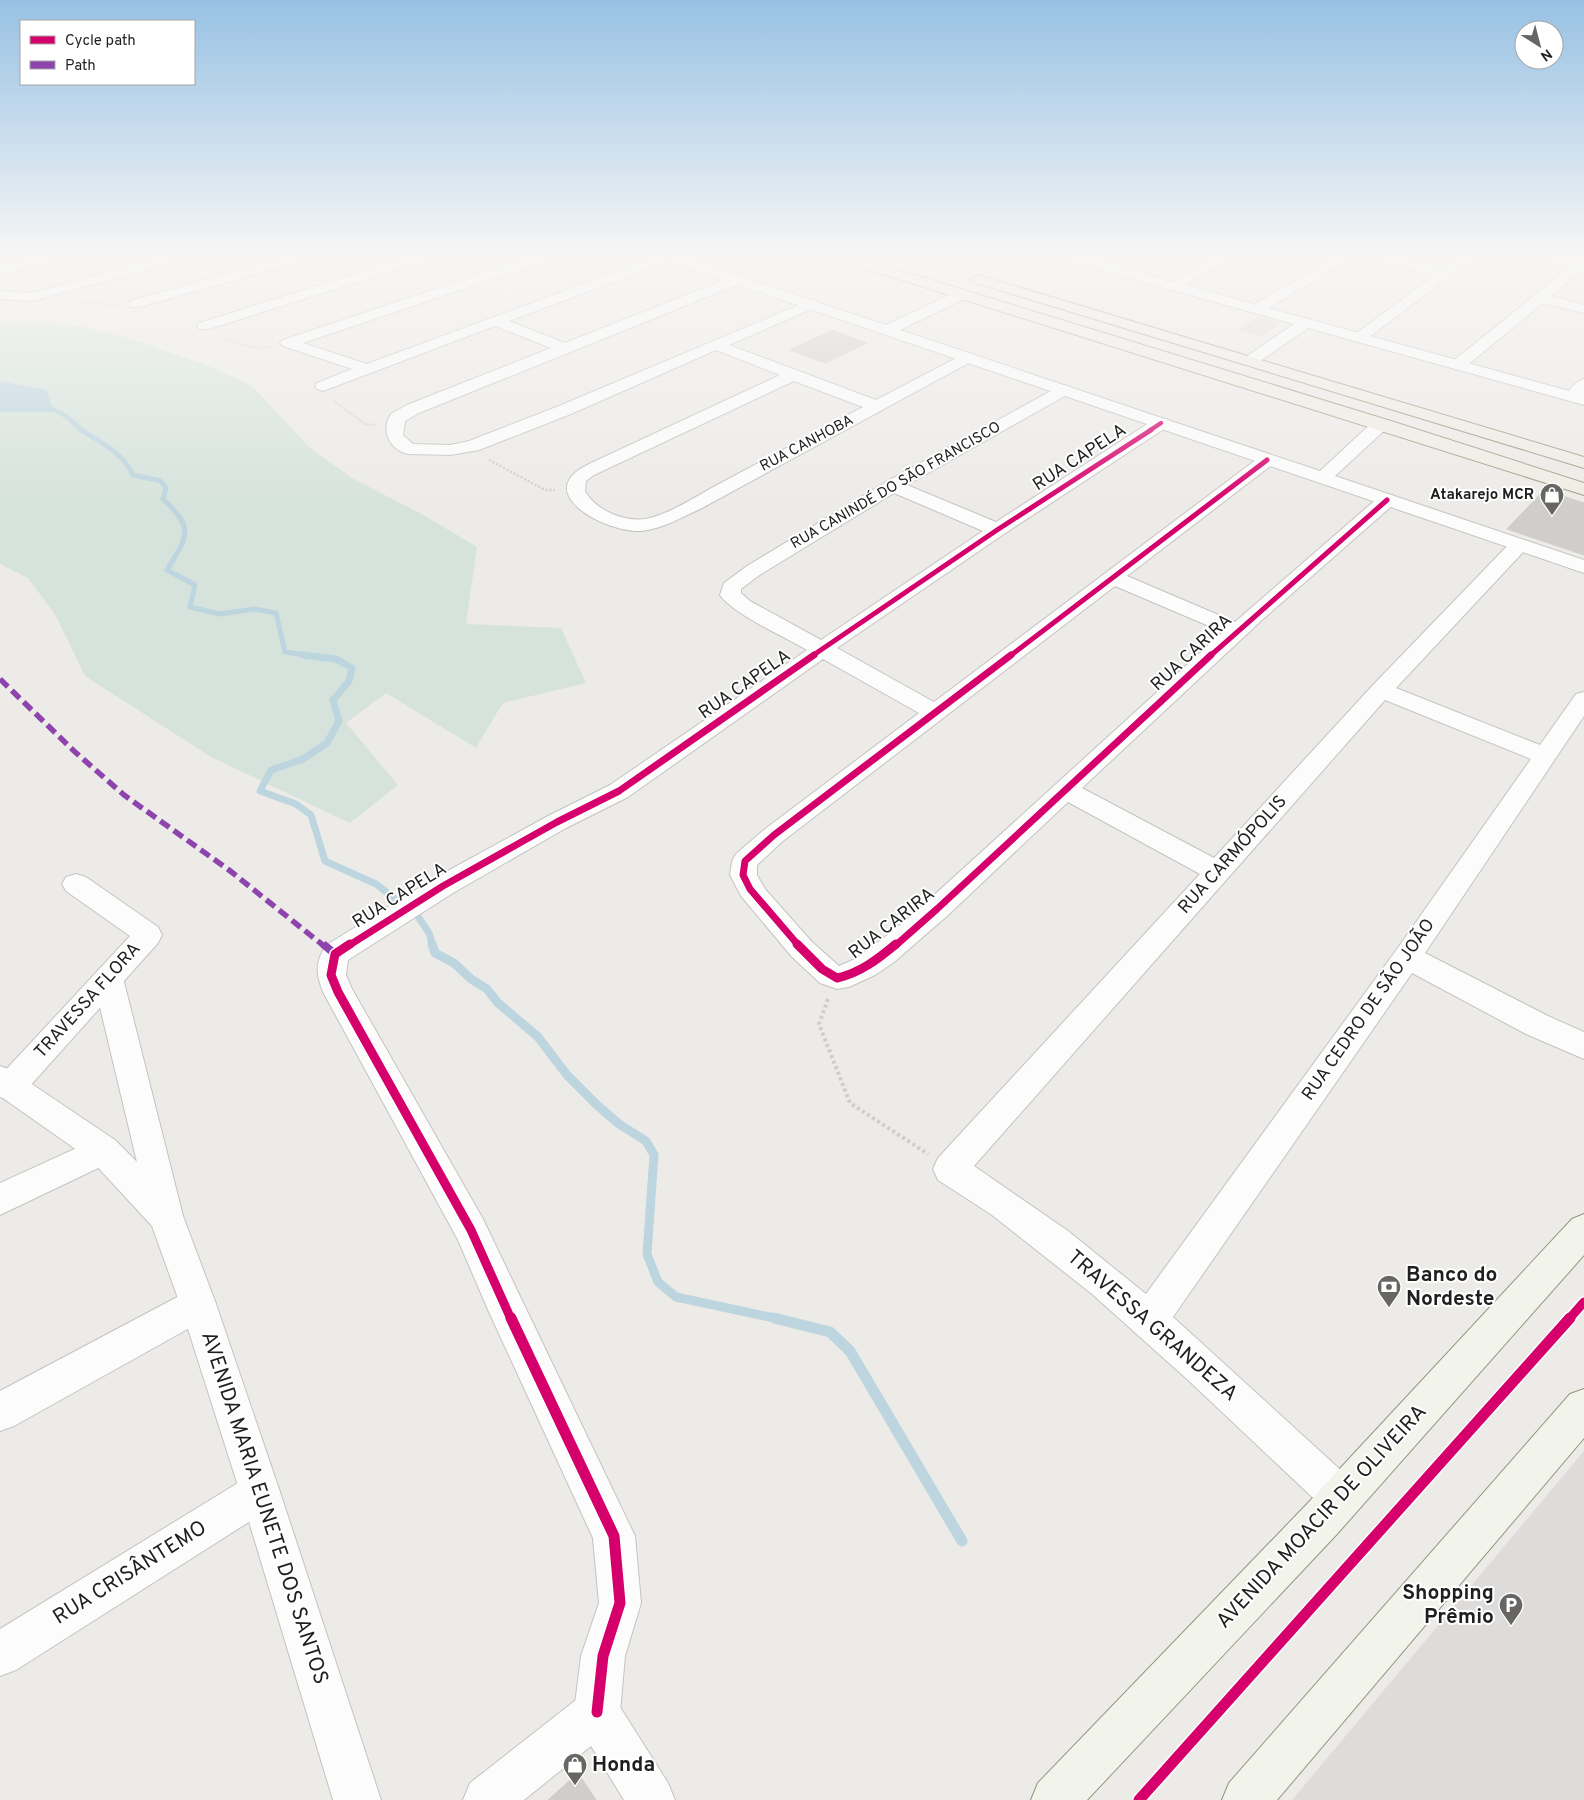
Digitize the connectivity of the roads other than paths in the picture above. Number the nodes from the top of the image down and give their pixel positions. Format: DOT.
graph roads {
  1 [pos="297,340"];
  2 [pos="444,340"];
  3 [pos="544,340"];
  4 [pos="584,340"];
  5 [pos="728,340"];
  6 [pos="918,340"];
  7 [pos="1109,340"];
  8 [pos="1180,340"];
  9 [pos="1281,340"];
  10 [pos="1366,340"];
  11 [pos="1489,340"];
  12 [pos="716,345"];
  13 [pos="564,348"];
  14 [pos="969,357"];
  15 [pos="1250,361"];
  16 [pos="1458,365"];
  17 [pos="367,369"];
  18 [pos="793,375"];
  19 [pos="1584,384"];
  20 [pos="323,386"];
  21 [pos="1064,390"];
  22 [pos="1578,398"];
  23 [pos="876,406"];
  24 [pos="1404,407"];
  25 [pos="1161,423"];
  26 [pos="1383,425"];
  27 [pos="1267,460"];
  28 [pos="1584,463"];
  29 [pos="1323,478"];
  30 [pos="893,486"];
  31 [pos="1584,490"];
  32 [pos="1387,500"];
  33 [pos="997,530"];
  34 [pos="1519,545"];
  35 [pos="1584,567"];
  36 [pos="1111,577"];
  37 [pos="1238,630"];
  38 [pos="822,649"];
  39 [pos="1381,690"];
  40 [pos="1584,699"];
  41 [pos="935,712"];
  42 [pos="1544,755"];
  43 [pos="1066,790"];
  44 [pos="1218,872"];
  45 [pos="76,884"];
  46 [pos="1407,957"];
  47 [pos="108,978"];
  48 [pos="1584,1046"];
  49 [pos="5,1083"];
  50 [pos="103,1150"];
  51 [pos="950,1168"];
  52 [pos="0,1200"];
  53 [pos="166,1217"];
  54 [pos="1584,1230"];
  55 [pos="198,1304"];
  56 [pos="1150,1319"];
  57 [pos="1584,1408"];
  58 [pos="0,1412"];
  59 [pos="260,1492"];
  60 [pos="1342,1498"];
  61 [pos="0,1654"];
  62 [pos="597,1712"];
  63 [pos="358,1800"];
  64 [pos="487,1800"];
  65 [pos="651,1800"];
  66 [pos="1055,1800"];
  67 [pos="1246,1800"];
  1 -- 17 [label="street"];
  2 -- 17 [label="street"];
  3 -- 13 [label="street"];
  4 -- 13 [label="street"];
  5 -- 12 [label="street"];
  6 -- 14 [label="street"];
  7 -- 26 [label="main road"];
  8 -- 15 [label="main road"];
  9 -- 15 [label="street"];
  10 -- 16 [label="street"];
  11 -- 16 [label="street"];
  12 -- 13 [label="street"];
  12 -- 18 [label="street"];
  14 -- 21 [label="street"];
  14 -- 23 [label="street, RUA CANHOBA"];
  15 -- 24 [label="main road"];
  16 -- 22 [label="street"];
  17 -- 20 [label="street"];
  18 -- 23 [label="street"];
  18 -- 23 [label="street, RUA CANHOBA"];
  19 -- 22 [label="street"];
  21 -- 25 [label="street"];
  21 -- 30 [label="street, RUA CANINDÉ DO SÃO FRANCISCO"];
  24 -- 26 [label="main road"];
  24 -- 28 [label="main road"];
  25 -- 27 [label="street"];
  25 -- 33 [label="street, RUA CAPELA"];
  26 -- 29 [label="street"];
  26 -- 31 [label="main road"];
  27 -- 29 [label="street"];
  27 -- 36 [label="street, RUA CARIRA"];
  29 -- 32 [label="street"];
  30 -- 33 [label="street"];
  30 -- 38 [label="street, RUA CANINDÉ DO SÃO FRANCISCO"];
  32 -- 34 [label="street"];
  32 -- 37 [label="street, RUA CARIRA"];
  33 -- 38 [label="street, RUA CAPELA"];
  34 -- 35 [label="street"];
  34 -- 39 [label="street, RUA CARMÓPOLIS"];
  36 -- 37 [label="street"];
  36 -- 41 [label="street, RUA CARIRA"];
  37 -- 43 [label="street, RUA CARIRA"];
  38 -- 41 [label="street"];
  38 -- 62 [label="street, RUA CAPELA"];
  39 -- 42 [label="street"];
  39 -- 44 [label="street, RUA CARMÓPOLIS"];
  40 -- 42 [label="street, RUA CEDRO DE SÃO JOÃO"];
  41 -- 43 [label="street, RUA CARIRA"];
  42 -- 46 [label="street, RUA CEDRO DE SÃO JOÃO"];
  43 -- 44 [label="street"];
  44 -- 51 [label="street, RUA CARMÓPOLIS"];
  45 -- 47 [label="street, TRAVESSA FLORA"];
  46 -- 48 [label="street"];
  46 -- 56 [label="street, RUA CEDRO DE SÃO JOÃO"];
  47 -- 49 [label="street, TRAVESSA FLORA"];
  47 -- 53 [label="street, AVENIDA MARIA EUNETE DOS SANTOS"];
  49 -- 50 [label="street, AVENIDA MARIA EUNETE DOS SANTOS"];
  50 -- 52 [label="street"];
  50 -- 53 [label="street, AVENIDA MARIA EUNETE DOS SANTOS"];
  51 -- 56 [label="street, TRAVESSA GRANDEZA"];
  53 -- 55 [label="street, AVENIDA MARIA EUNETE DOS SANTOS"];
  54 -- 60 [label="main road, AVENIDA MOACIR DE OLIVEIRA"];
  55 -- 58 [label="street"];
  55 -- 59 [label="street, AVENIDA MARIA EUNETE DOS SANTOS"];
  56 -- 60 [label="street, TRAVESSA GRANDEZA"];
  57 -- 67 [label="main road"];
  59 -- 61 [label="street, RUA CRISÂNTEMO"];
  59 -- 63 [label="street, AVENIDA MARIA EUNETE DOS SANTOS"];
  60 -- 66 [label="main road, AVENIDA MOACIR DE OLIVEIRA"];
  62 -- 64 [label="street"];
  62 -- 65 [label="street"];
}
